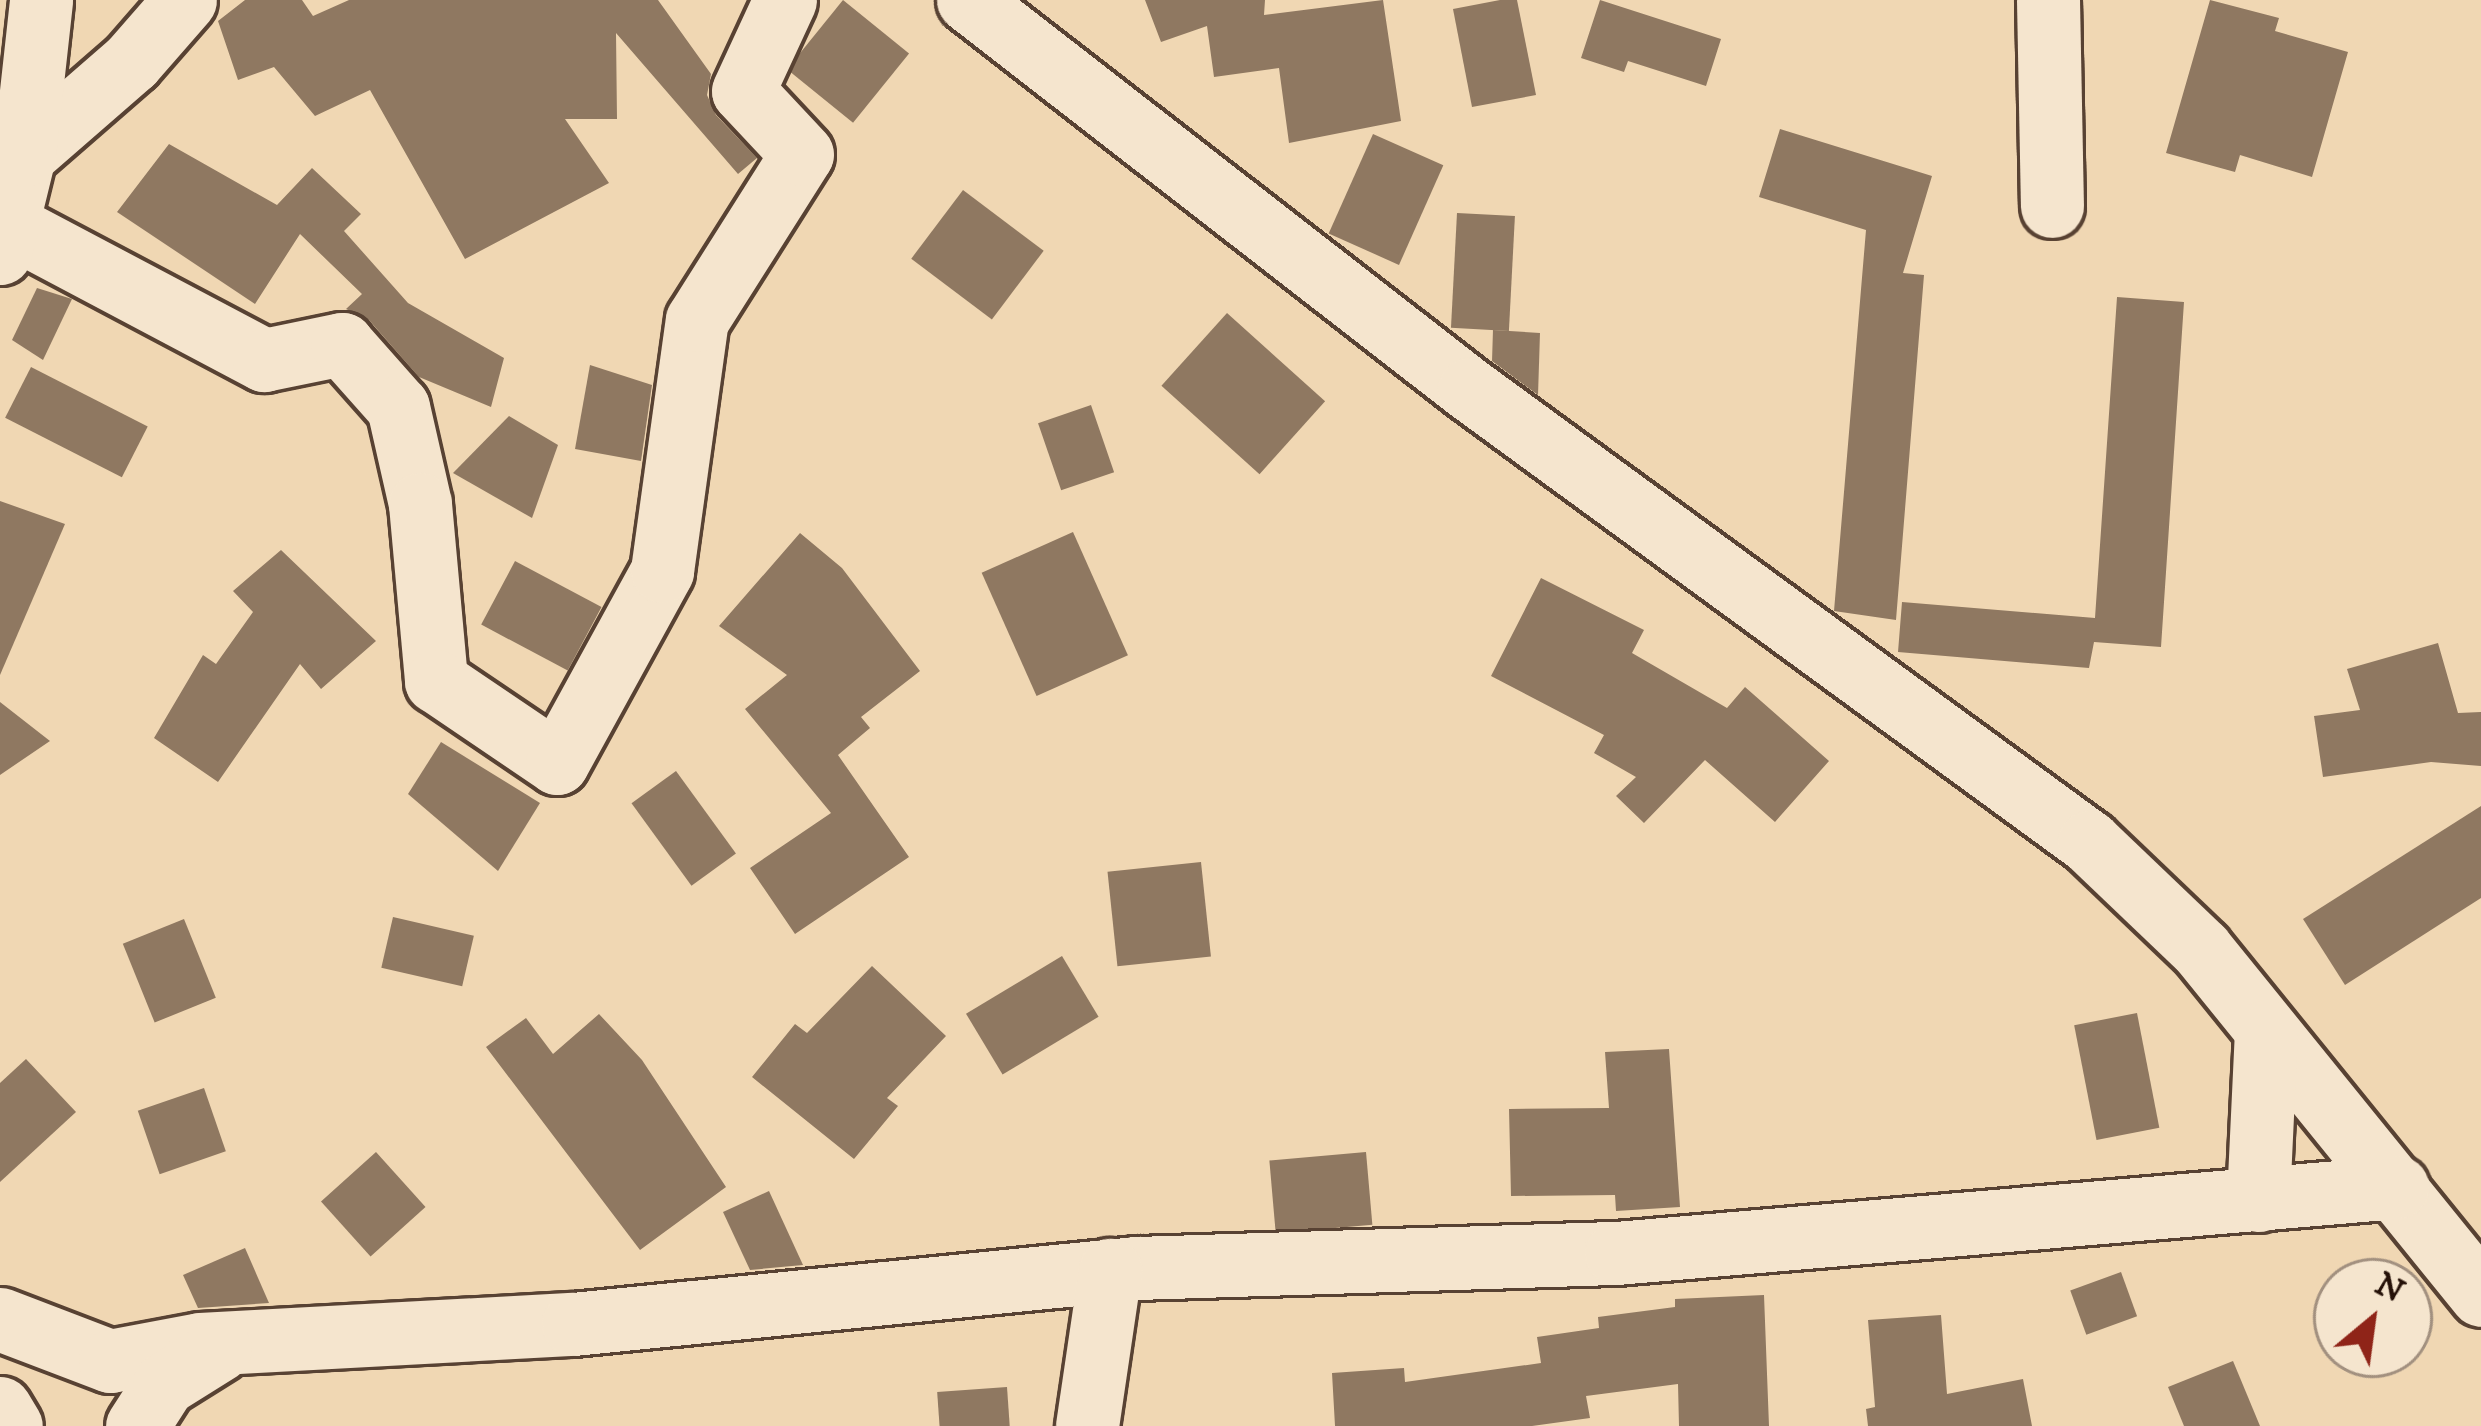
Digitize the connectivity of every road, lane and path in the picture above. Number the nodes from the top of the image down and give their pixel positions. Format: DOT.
graph roads {
  1 [pos="41,0"];
  2 [pos="185,0"];
  3 [pos="785,0"];
  4 [pos="968,0"];
  5 [pos="2048,0"];
  6 [pos="24,154"];
  7 [pos="2052,206"];
  8 [pos="4,238"];
  9 [pos="2266,1031"];
  10 [pos="2397,1187"];
  11 [pos="2258,1200"];
  12 [pos="1110,1270"];
  13 [pos="2481,1295"];
  14 [pos="0,1318"];
  15 [pos="220,1349"];
  16 [pos="0,1408"];
  17 [pos="11,1426"];
  18 [pos="137,1426"];
  19 [pos="1087,1426"];
  1 -- 6 [label="street"];
  2 -- 6 [label="street"];
  3 -- 8 [label="street"];
  4 -- 9 [label="street"];
  5 -- 7 [label="street"];
  6 -- 8 [label="street"];
  9 -- 10 [label="street"];
  9 -- 11 [label="street"];
  10 -- 11 [label="street"];
  10 -- 13 [label="street"];
  11 -- 12 [label="street"];
  12 -- 15 [label="street"];
  12 -- 19 [label="street"];
  14 -- 15 [label="street"];
  15 -- 18 [label="street"];
  16 -- 17 [label="street"];
}
